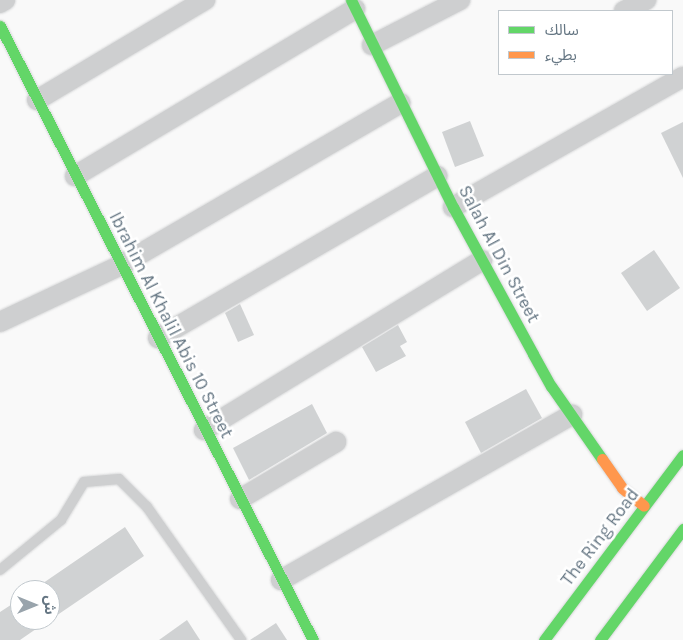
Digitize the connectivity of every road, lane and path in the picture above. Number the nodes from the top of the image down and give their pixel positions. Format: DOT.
graph roads {
  1 [pos="5,0"];
  2 [pos="204,0"];
  3 [pos="460,0"];
  4 [pos="646,0"];
  5 [pos="0,3"];
  6 [pos="353,5"];
  7 [pos="626,10"];
  8 [pos="0,26"];
  9 [pos="372,44"];
  10 [pos="683,77"];
  11 [pos="37,100"];
  12 [pos="401,102"];
  13 [pos="76,176"];
  14 [pos="438,176"];
  15 [pos="453,206"];
  16 [pos="482,260"];
  17 [pos="121,265"];
  18 [pos="0,322"];
  19 [pos="158,338"];
  20 [pos="572,415"];
  21 [pos="204,430"];
  22 [pos="336,442"];
  23 [pos="683,455"];
  24 [pos="240,499"];
  25 [pos="644,506"];
  26 [pos="683,529"];
  27 [pos="0,570"];
  28 [pos="281,580"];
  29 [pos="241,640"];
  30 [pos="313,640"];
  31 [pos="544,640"];
  32 [pos="600,640"];
  1 -- 5 [label="street"];
  2 -- 11 [label="street"];
  3 -- 9 [label="street"];
  4 -- 7 [label="street"];
  6 -- 9 [label="street, Salah Al Din Street"];
  6 -- 13 [label="street"];
  8 -- 11 [label="street, Ibrahim Al Khalil Abis 10 Street"];
  9 -- 12 [label="street, Salah Al Din Street"];
  10 -- 15 [label="street"];
  11 -- 13 [label="street, Ibrahim Al Khalil Abis 10 Street"];
  12 -- 14 [label="street, Salah Al Din Street"];
  12 -- 17 [label="street"];
  13 -- 17 [label="street, Ibrahim Al Khalil Abis 10 Street"];
  14 -- 15 [label="street, Salah Al Din Street"];
  14 -- 19 [label="street"];
  15 -- 16 [label="street, Salah Al Din Street"];
  16 -- 20 [label="street, Salah Al Din Street"];
  16 -- 21 [label="street"];
  17 -- 18 [label="street"];
  17 -- 19 [label="street, Ibrahim Al Khalil Abis 10 Street"];
  19 -- 21 [label="street, Ibrahim Al Khalil Abis 10 Street"];
  20 -- 25 [label="street, Salah Al Din Street"];
  20 -- 28 [label="street"];
  21 -- 24 [label="street, Ibrahim Al Khalil Abis 10 Street"];
  22 -- 24 [label="street"];
  23 -- 25 [label="street, The Ring Road"];
  24 -- 28 [label="street, Ibrahim Al Khalil Abis 10 Street"];
  25 -- 31 [label="street, The Ring Road"];
  26 -- 32 [label="street"];
  27 -- 29 [label="lane"];
  28 -- 30 [label="street, Ibrahim Al Khalil Abis 10 Street"];
}
